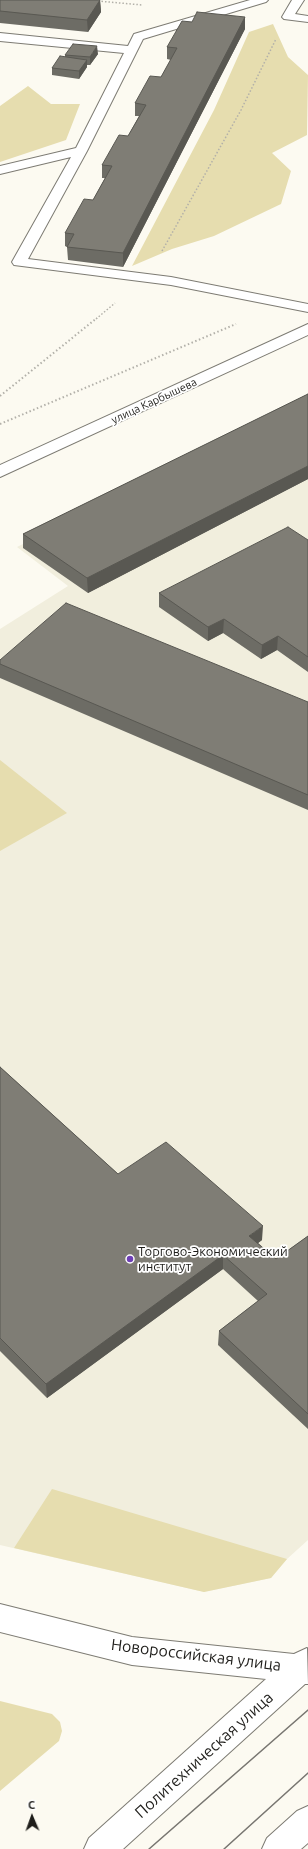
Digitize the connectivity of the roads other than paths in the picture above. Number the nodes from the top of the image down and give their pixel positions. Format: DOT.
graph roads {
  1 [pos="262,0"];
  2 [pos="298,0"];
  3 [pos="308,19"];
  4 [pos="0,37"];
  5 [pos="132,50"];
  6 [pos="81,151"];
  7 [pos="0,170"];
  8 [pos="308,308"];
  9 [pos="308,329"];
  10 [pos="0,472"];
  11 [pos="0,1618"];
  12 [pos="306,1667"];
  13 [pos="308,1822"];
  14 [pos="100,1849"];
  15 [pos="278,1849"];
  1 -- 5 [label="lane"];
  2 -- 3 [label="lane"];
  4 -- 5 [label="lane"];
  5 -- 6 [label="lane"];
  6 -- 7 [label="lane"];
  6 -- 8 [label="lane"];
  9 -- 10 [label="main road, улица Карбышева"];
  11 -- 12 [label="main road, Новороссийская улица"];
  12 -- 14 [label="main road, Политехническая улица"];
  13 -- 15 [label="main road"];
}
